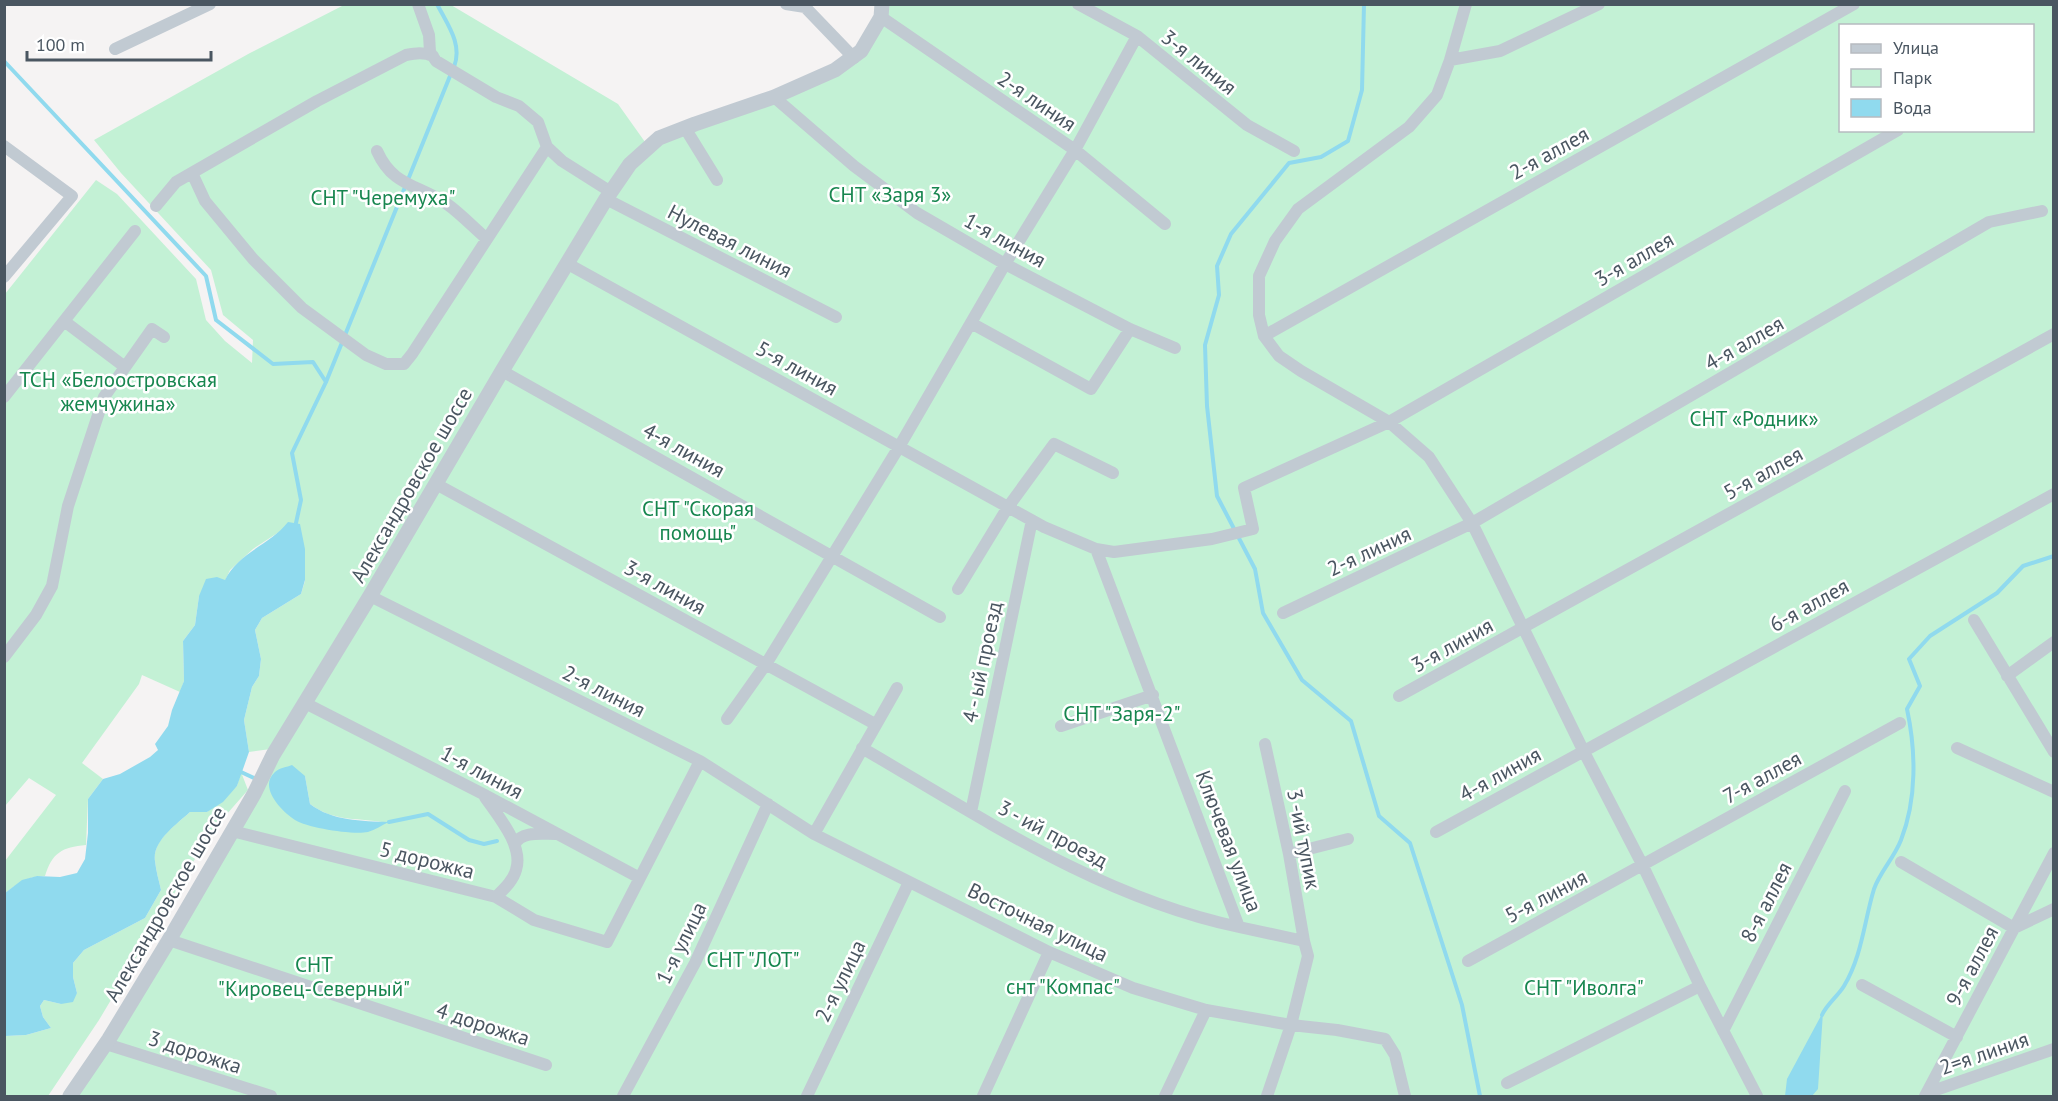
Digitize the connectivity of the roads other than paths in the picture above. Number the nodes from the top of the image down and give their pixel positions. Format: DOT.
graph roads {
  1 [pos="210,4"];
  2 [pos="418,4"];
  3 [pos="786,4"];
  4 [pos="1078,4"];
  5 [pos="1466,4"];
  6 [pos="1599,4"];
  7 [pos="1854,4"];
  8 [pos="881,11"];
  9 [pos="1137,36"];
  10 [pos="115,49"];
  11 [pos="433,56"];
  12 [pos="854,58"];
  13 [pos="1450,60"];
  14 [pos="774,97"];
  15 [pos="685,128"];
  16 [pos="1895,132"];
  17 [pos="4,146"];
  18 [pos="547,147"];
  19 [pos="1075,150"];
  20 [pos="377,151"];
  21 [pos="1294,152"];
  22 [pos="192,173"];
  23 [pos="717,180"];
  24 [pos="609,196"];
  25 [pos="156,206"];
  26 [pos="2042,211"];
  27 [pos="1165,224"];
  28 [pos="135,231"];
  29 [pos="487,239"];
  30 [pos="568,264"];
  31 [pos="1005,264"];
  32 [pos="4,278"];
  33 [pos="836,317"];
  34 [pos="64,321"];
  35 [pos="971,323"];
  36 [pos="1130,329"];
  37 [pos="2054,334"];
  38 [pos="1264,336"];
  39 [pos="164,338"];
  40 [pos="1175,348"];
  41 [pos="125,367"];
  42 [pos="502,371"];
  43 [pos="4,397"];
  44 [pos="1389,422"];
  45 [pos="899,447"];
  46 [pos="1113,473"];
  47 [pos="436,484"];
  48 [pos="2054,494"];
  49 [pos="1008,507"];
  50 [pos="1032,520"];
  51 [pos="1472,524"];
  52 [pos="1096,549"];
  53 [pos="832,556"];
  54 [pos="958,590"];
  55 [pos="370,596"];
  56 [pos="1283,613"];
  57 [pos="940,617"];
  58 [pos="1974,620"];
  59 [pos="1524,628"];
  60 [pos="2054,642"];
  61 [pos="4,657"];
  62 [pos="766,664"];
  63 [pos="2007,676"];
  64 [pos="897,688"];
  65 [pos="1153,695"];
  66 [pos="1399,696"];
  67 [pos="305,703"];
  68 [pos="727,719"];
  69 [pos="1900,723"];
  70 [pos="875,724"];
  71 [pos="1061,726"];
  72 [pos="1265,744"];
  73 [pos="862,748"];
  74 [pos="1957,748"];
  75 [pos="1583,750"];
  76 [pos="2054,752"];
  77 [pos="700,761"];
  78 [pos="1845,790"];
  79 [pos="2054,792"];
  80 [pos="483,794"];
  81 [pos="768,804"];
  82 [pos="971,812"];
  83 [pos="232,831"];
  84 [pos="1436,832"];
  85 [pos="558,834"];
  86 [pos="814,834"];
  87 [pos="1348,838"];
  88 [pos="515,844"];
  89 [pos="2054,853"];
  90 [pos="1289,854"];
  91 [pos="1901,862"];
  92 [pos="1643,866"];
  93 [pos="638,877"];
  94 [pos="909,882"];
  95 [pos="496,897"];
  96 [pos="2054,909"];
  97 [pos="1239,927"];
  98 [pos="2014,928"];
  99 [pos="169,940"];
  100 [pos="1304,941"];
  101 [pos="1049,952"];
  102 [pos="1468,961"];
  103 [pos="1862,985"];
  104 [pos="1700,986"];
  105 [pos="1206,1010"];
  106 [pos="1291,1025"];
  107 [pos="1723,1031"];
  108 [pos="1957,1037"];
  109 [pos="106,1044"];
  110 [pos="2054,1049"];
  111 [pos="546,1065"];
  112 [pos="1507,1083"];
  113 [pos="1926,1095"];
  114 [pos="70,1096"];
  115 [pos="271,1096"];
  116 [pos="623,1096"];
  117 [pos="807,1096"];
  118 [pos="983,1096"];
  119 [pos="1165,1096"];
  120 [pos="1267,1096"];
  121 [pos="1405,1096"];
  122 [pos="1757,1096"];
  1 -- 10 [label="street"];
  2 -- 11 [label="street"];
  3 -- 12 [label="street"];
  4 -- 9 [label="street, 3-я линия"];
  5 -- 13 [label="street"];
  6 -- 13 [label="street"];
  7 -- 38 [label="street, 2-я аллея"];
  8 -- 12 [label="street, Александровское шоссе"];
  8 -- 19 [label="street, 2-я линия"];
  9 -- 19 [label="street"];
  9 -- 21 [label="street, 3-я линия"];
  11 -- 18 [label="street"];
  11 -- 22 [label="street"];
  12 -- 14 [label="street, Александровское шоссе"];
  13 -- 38 [label="street"];
  14 -- 15 [label="street, Александровское шоссе"];
  14 -- 31 [label="street, 1-я линия"];
  15 -- 23 [label="street"];
  15 -- 24 [label="street, Александровское шоссе"];
  16 -- 44 [label="street, 3-я аллея"];
  17 -- 32 [label="street"];
  18 -- 24 [label="street, Нулевая линия"];
  18 -- 29 [label="street"];
  19 -- 27 [label="street, 2-я линия"];
  19 -- 31 [label="street"];
  20 -- 29 [label="street"];
  22 -- 25 [label="street"];
  22 -- 29 [label="street"];
  24 -- 30 [label="street, Александровское шоссе"];
  24 -- 33 [label="street, Нулевая линия"];
  26 -- 51 [label="street, 4-я аллея"];
  28 -- 34 [label="street"];
  30 -- 42 [label="street, Александровское шоссе"];
  30 -- 45 [label="street, 5-я линия"];
  31 -- 35 [label="street"];
  31 -- 36 [label="street, 1-я линия"];
  34 -- 41 [label="street"];
  34 -- 43 [label="street"];
  35 -- 36 [label="street"];
  35 -- 45 [label="street"];
  36 -- 40 [label="street, 1-я линия"];
  37 -- 59 [label="street, 5-я аллея"];
  38 -- 44 [label="street"];
  39 -- 41 [label="street"];
  41 -- 61 [label="street"];
  42 -- 47 [label="street, Александровское шоссе"];
  42 -- 53 [label="street, 4-я линия"];
  44 -- 51 [label="street"];
  44 -- 52 [label="street"];
  45 -- 49 [label="street, 5-я линия"];
  45 -- 53 [label="street"];
  46 -- 49 [label="street"];
  47 -- 55 [label="street, Александровское шоссе"];
  47 -- 62 [label="street, 3-я линия"];
  48 -- 75 [label="street, 6-я аллея"];
  49 -- 50 [label="street, 5-я линия"];
  49 -- 54 [label="street"];
  50 -- 52 [label="street, 5-я линия"];
  50 -- 82 [label="street, 4 - ый проезд"];
  51 -- 56 [label="street, 2-я линия"];
  51 -- 59 [label="street"];
  52 -- 65 [label="street, Ключевая улица"];
  53 -- 57 [label="street, 4-я линия"];
  53 -- 62 [label="street"];
  55 -- 67 [label="street, Александровское шоссе"];
  55 -- 77 [label="street, 2-я линия"];
  58 -- 63 [label="street"];
  59 -- 66 [label="street, 3-я линия"];
  59 -- 75 [label="street"];
  60 -- 63 [label="street"];
  62 -- 68 [label="street"];
  62 -- 70 [label="street, 3-я линия"];
  63 -- 76 [label="street"];
  64 -- 70 [label="street"];
  65 -- 71 [label="street"];
  65 -- 97 [label="street, Ключевая улица"];
  67 -- 80 [label="street, 1-я линия"];
  67 -- 83 [label="street, Александровское шоссе"];
  69 -- 92 [label="street, 7-я аллея"];
  70 -- 73 [label="street"];
  72 -- 90 [label="street, 3 -ий тупик"];
  73 -- 82 [label="street, 3 - ий проезд"];
  73 -- 86 [label="street"];
  74 -- 79 [label="street"];
  75 -- 84 [label="street, 4-я линия"];
  75 -- 92 [label="street"];
  77 -- 81 [label="street, 2-я линия"];
  77 -- 93 [label="street"];
  78 -- 107 [label="street, 8-я аллея"];
  80 -- 85 [label="street, 1-я линия"];
  80 -- 88 [label="street"];
  81 -- 86 [label="street, 2-я линия"];
  81 -- 116 [label="street, 1-я улица"];
  82 -- 97 [label="street, 3 - ий проезд"];
  83 -- 95 [label="street, 5 дорожка"];
  83 -- 99 [label="street, Александровское шоссе"];
  85 -- 88 [label="street"];
  85 -- 93 [label="street, 1-я линия"];
  86 -- 94 [label="street, Восточная улица"];
  87 -- 90 [label="street"];
  88 -- 95 [label="street"];
  89 -- 98 [label="street, 9-я аллея"];
  90 -- 100 [label="street, 3 -ий тупик"];
  91 -- 98 [label="street"];
  92 -- 102 [label="street, 5-я линия"];
  92 -- 104 [label="street"];
  93 -- 95 [label="street, 5 дорожка"];
  94 -- 101 [label="street, Восточная улица"];
  94 -- 117 [label="street, 2-я улица"];
  96 -- 98 [label="street"];
  97 -- 100 [label="street, Ключевая улица"];
  98 -- 108 [label="street, 9-я аллея"];
  99 -- 109 [label="street, Александровское шоссе"];
  99 -- 111 [label="street, 4 дорожка"];
  100 -- 106 [label="street"];
  101 -- 105 [label="street, Восточная улица"];
  101 -- 118 [label="street"];
  103 -- 108 [label="street"];
  104 -- 107 [label="street"];
  104 -- 112 [label="street"];
  105 -- 106 [label="street, Восточная улица"];
  105 -- 119 [label="street"];
  106 -- 120 [label="street"];
  106 -- 121 [label="street"];
  107 -- 122 [label="street"];
  108 -- 113 [label="street, 9-я аллея"];
  109 -- 114 [label="street, Александровское шоссе"];
  109 -- 115 [label="street, 3 дорожка"];
  110 -- 113 [label="street, 2=я линия"];
}
